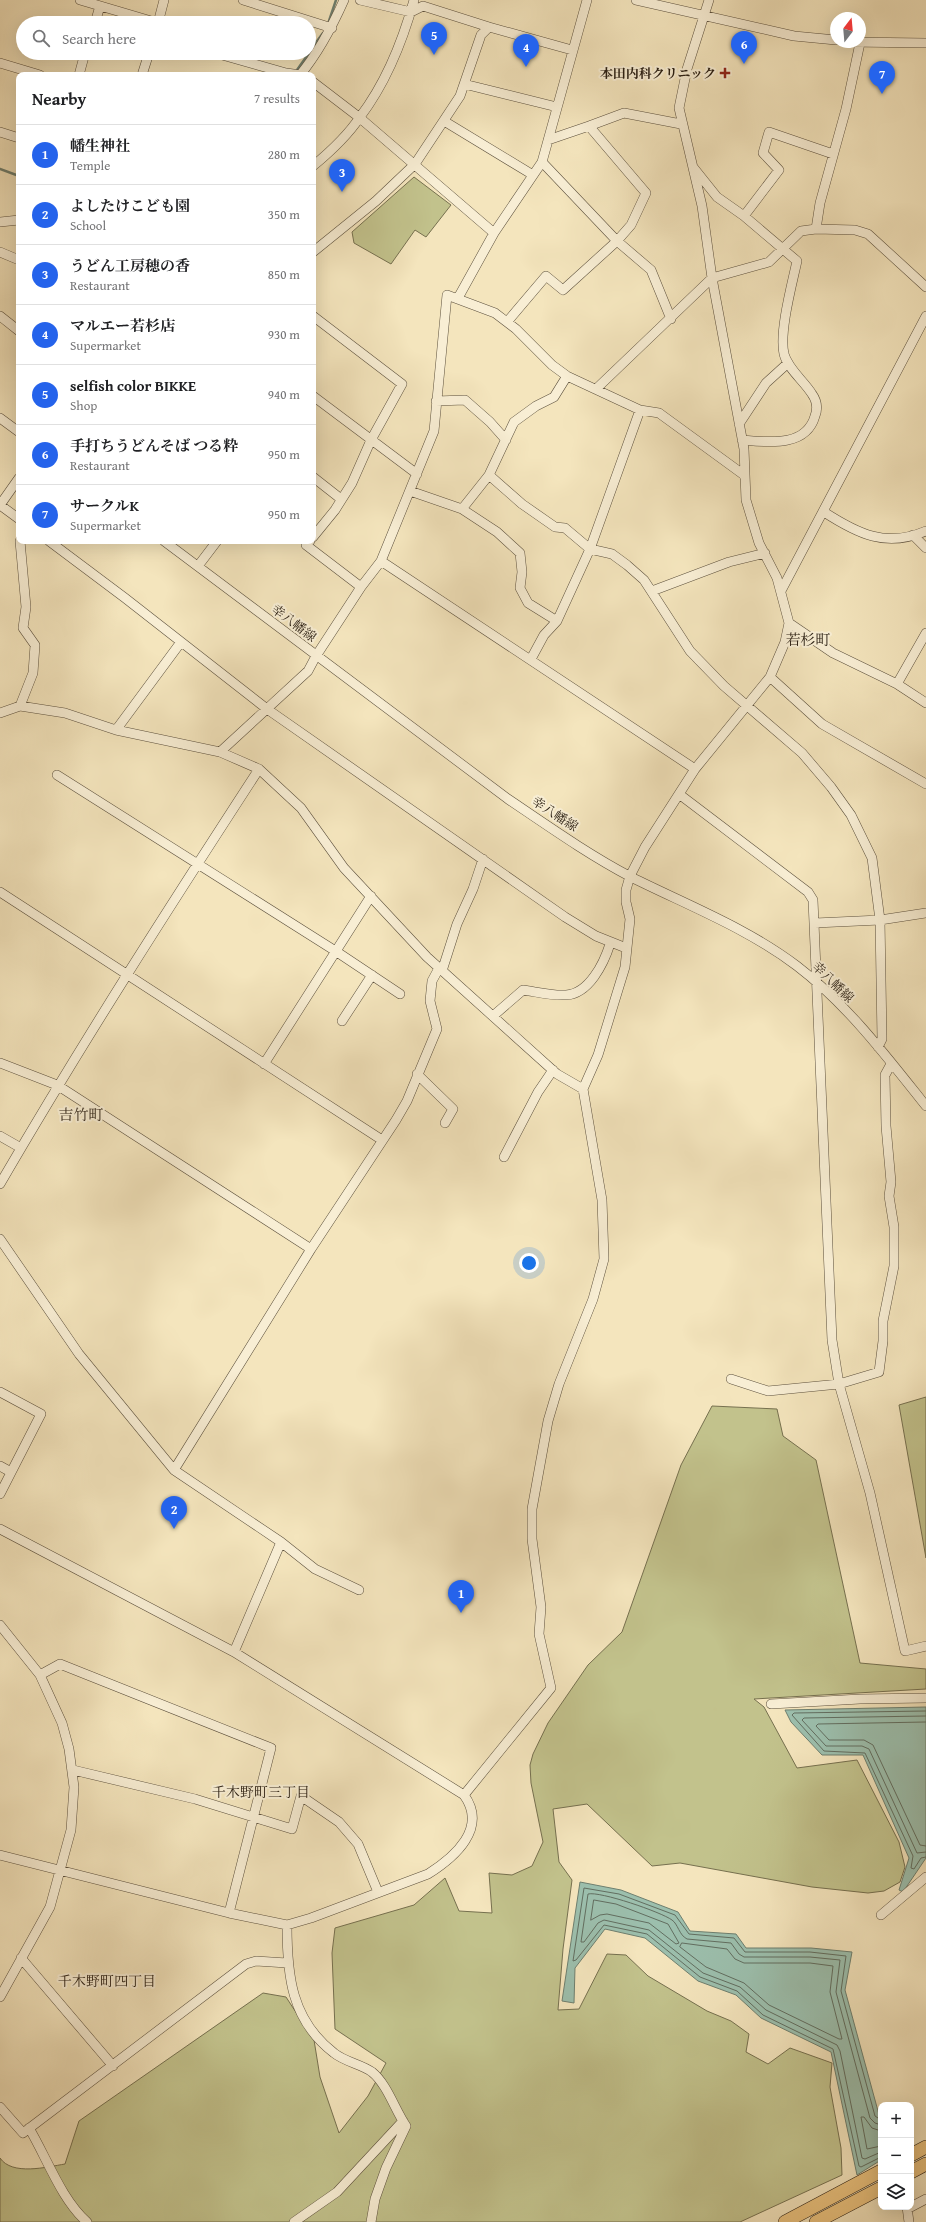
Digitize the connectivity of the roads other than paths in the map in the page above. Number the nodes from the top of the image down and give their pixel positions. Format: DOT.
graph roads {
  1 [pos="80,0"];
  2 [pos="164,0"];
  3 [pos="243,0"];
  4 [pos="344,0"];
  5 [pos="360,0"];
  6 [pos="414,0"];
  7 [pos="587,0"];
  8 [pos="636,0"];
  9 [pos="709,0"];
  10 [pos="95,3"];
  11 [pos="263,3"];
  12 [pos="411,12"];
  13 [pos="95,16"];
  14 [pos="136,16"];
  15 [pos="160,16"];
  16 [pos="299,16"];
  17 [pos="704,16"];
  18 [pos="316,22"];
  19 [pos="489,27"];
  20 [pos="332,28"];
  21 [pos="830,39"];
  22 [pos="926,42"];
  23 [pos="866,43"];
  24 [pos="859,48"];
  25 [pos="572,50"];
  26 [pos="316,54"];
  27 [pos="84,60"];
  28 [pos="147,60"];
  29 [pos="240,60"];
  30 [pos="312,60"];
  31 [pos="0,63"];
  32 [pos="30,72"];
  33 [pos="80,72"];
  34 [pos="143,72"];
  35 [pos="282,72"];
  36 [pos="303,72"];
  37 [pos="316,84"];
  38 [pos="464,84"];
  39 [pos="557,107"];
  40 [pos="360,118"];
  41 [pos="444,121"];
  42 [pos="681,124"];
  43 [pos="589,126"];
  44 [pos="0,132"];
  45 [pos="16,137"];
  46 [pos="548,140"];
  47 [pos="834,154"];
  48 [pos="542,162"];
  49 [pos="316,163"];
  50 [pos="690,163"];
  51 [pos="415,164"];
  52 [pos="533,175"];
  53 [pos="744,216"];
  54 [pos="16,220"];
  55 [pos="0,222"];
  56 [pos="816,229"];
  57 [pos="494,233"];
  58 [pos="617,241"];
  59 [pos="781,248"];
  60 [pos="316,250"];
  61 [pos="0,252"];
  62 [pos="16,259"];
  63 [pos="712,278"];
  64 [pos="926,287"];
  65 [pos="458,298"];
  66 [pos="0,316"];
  67 [pos="926,316"];
  68 [pos="316,318"];
  69 [pos="671,319"];
  70 [pos="507,322"];
  71 [pos="16,329"];
  72 [pos="788,363"];
  73 [pos="567,376"];
  74 [pos="596,389"];
  75 [pos="316,398"];
  76 [pos="436,401"];
  77 [pos="640,410"];
  78 [pos="0,418"];
  79 [pos="739,424"];
  80 [pos="16,430"];
  81 [pos="371,440"];
  82 [pos="506,440"];
  83 [pos="742,440"];
  84 [pos="417,474"];
  85 [pos="489,475"];
  86 [pos="744,475"];
  87 [pos="316,479"];
  88 [pos="16,482"];
  89 [pos="410,491"];
  90 [pos="341,499"];
  91 [pos="0,505"];
  92 [pos="462,509"];
  93 [pos="824,512"];
  94 [pos="16,517"];
  95 [pos="926,531"];
  96 [pos="316,533"];
  97 [pos="913,535"];
  98 [pos="20,544"];
  99 [pos="53,544"];
  100 [pos="168,544"];
  101 [pos="215,544"];
  102 [pos="308,544"];
  103 [pos="926,548"];
  104 [pos="590,549"];
  105 [pos="765,553"];
  106 [pos="381,561"];
  107 [pos="198,566"];
  108 [pos="361,587"];
  109 [pos="652,591"];
  110 [pos="781,591"];
  111 [pos="556,621"];
  112 [pos="789,623"];
  113 [pos="926,633"];
  114 [pos="181,642"];
  115 [pos="316,656"];
  116 [pos="531,659"];
  117 [pos="770,677"];
  118 [pos="897,684"];
  119 [pos="926,703"];
  120 [pos="746,704"];
  121 [pos="20,706"];
  122 [pos="267,709"];
  123 [pos="0,713"];
  124 [pos="116,730"];
  125 [pos="220,752"];
  126 [pos="260,769"];
  127 [pos="695,769"];
  128 [pos="57,775"];
  129 [pos="926,784"];
  130 [pos="679,794"];
  131 [pos="483,859"];
  132 [pos="197,865"];
  133 [pos="630,876"];
  134 [pos="0,892"];
  135 [pos="371,896"];
  136 [pos="926,913"];
  137 [pos="880,920"];
  138 [pos="815,923"];
  139 [pos="610,944"];
  140 [pos="626,948"];
  141 [pos="336,952"];
  142 [pos="441,969"];
  143 [pos="127,973"];
  144 [pos="372,975"];
  145 [pos="816,983"];
  146 [pos="400,994"];
  147 [pos="493,1016"];
  148 [pos="342,1021"];
  149 [pos="878,1047"];
  150 [pos="0,1063"];
  151 [pos="264,1064"];
  152 [pos="891,1064"];
  153 [pos="553,1070"];
  154 [pos="417,1074"];
  155 [pos="58,1086"];
  156 [pos="582,1089"];
  157 [pos="926,1106"];
  158 [pos="446,1122"];
  159 [pos="0,1136"];
  160 [pos="382,1140"];
  161 [pos="21,1148"];
  162 [pos="504,1158"];
  163 [pos="0,1184"];
  164 [pos="0,1239"];
  165 [pos="311,1249"];
  166 [pos="731,1379"];
  167 [pos="839,1384"];
  168 [pos="0,1392"];
  169 [pos="0,1466"];
  170 [pos="174,1470"];
  171 [pos="11,1472"];
  172 [pos="0,1494"];
  173 [pos="0,1529"];
  174 [pos="281,1542"];
  175 [pos="359,1590"];
  176 [pos="0,1626"];
  177 [pos="926,1646"];
  178 [pos="234,1652"];
  179 [pos="40,1675"];
  180 [pos="926,1698"];
  181 [pos="771,1704"];
  182 [pos="73,1770"];
  183 [pos="464,1795"];
  184 [pos="252,1818"];
  185 [pos="0,1855"];
  186 [pos="61,1871"];
  187 [pos="926,1877"];
  188 [pos="378,1892"];
  189 [pos="229,1913"];
  190 [pos="881,1915"];
  191 [pos="288,1925"];
  192 [pos="21,1958"];
  193 [pos="287,1963"];
  194 [pos="0,1997"];
  195 [pos="113,2066"];
  196 [pos="0,2107"];
  197 [pos="403,2121"];
  198 [pos="29,2128"];
  199 [pos="926,2147"];
  200 [pos="914,2153"];
  201 [pos="926,2164"];
  202 [pos="914,2170"];
  203 [pos="878,2173"];
  204 [pos="878,2190"];
  205 [pos="926,2200"];
  206 [pos="914,2205"];
  207 [pos="907,2210"];
  208 [pos="88,2222"];
  209 [pos="294,2222"];
  210 [pos="371,2222"];
  211 [pos="785,2222"];
  212 [pos="816,2222"];
  213 [pos="909,2222"];
  1 -- 10 [label="street"];
  2 -- 15 [label="street"];
  3 -- 11 [label="street"];
  4 -- 20 [label="street"];
  5 -- 12 [label="street"];
  6 -- 12 [label="street"];
  7 -- 25 [label="street"];
  8 -- 17 [label="street"];
  9 -- 17 [label="street"];
  10 -- 13 [label="street"];
  10 -- 14 [label="street"];
  11 -- 16 [label="street"];
  12 -- 19 [label="street"];
  12 -- 40 [label="street"];
  17 -- 21 [label="street"];
  17 -- 42 [label="street"];
  18 -- 20 [label="street"];
  19 -- 25 [label="street"];
  19 -- 38 [label="street"];
  20 -- 26 [label="street"];
  22 -- 23 [label="street"];
  24 -- 47 [label="street"];
  25 -- 39 [label="street"];
  27 -- 33 [label="street"];
  28 -- 34 [label="street"];
  29 -- 35 [label="street"];
  30 -- 36 [label="street"];
  31 -- 32 [label="street"];
  37 -- 40 [label="street"];
  38 -- 39 [label="street"];
  38 -- 41 [label="street"];
  39 -- 46 [label="street"];
  40 -- 49 [label="street"];
  40 -- 51 [label="street"];
  41 -- 51 [label="street"];
  41 -- 52 [label="street"];
  42 -- 43 [label="street"];
  42 -- 50 [label="street"];
  43 -- 46 [label="street"];
  43 -- 58 [label="street"];
  44 -- 45 [label="street"];
  46 -- 48 [label="street"];
  47 -- 53 [label="street"];
  47 -- 56 [label="street"];
  48 -- 52 [label="street"];
  48 -- 58 [label="street"];
  50 -- 53 [label="street"];
  50 -- 63 [label="street"];
  51 -- 57 [label="street"];
  51 -- 60 [label="street"];
  52 -- 57 [label="street"];
  53 -- 59 [label="street"];
  54 -- 55 [label="street"];
  56 -- 59 [label="street"];
  56 -- 64 [label="street"];
  57 -- 65 [label="street"];
  58 -- 69 [label="street"];
  58 -- 70 [label="street"];
  59 -- 63 [label="street"];
  59 -- 72 [label="street"];
  61 -- 62 [label="street"];
  63 -- 69 [label="street"];
  63 -- 79 [label="street"];
  65 -- 70 [label="street"];
  65 -- 76 [label="street"];
  66 -- 71 [label="street"];
  67 -- 93 [label="street"];
  68 -- 81 [label="street"];
  69 -- 74 [label="street"];
  70 -- 73 [label="street"];
  72 -- 79 [label="street"];
  72 -- 83 [label="street"];
  73 -- 74 [label="street"];
  73 -- 82 [label="street"];
  74 -- 77 [label="street"];
  75 -- 81 [label="street"];
  76 -- 82 [label="street"];
  76 -- 84 [label="street"];
  77 -- 86 [label="street"];
  77 -- 104 [label="street"];
  78 -- 80 [label="street"];
  79 -- 83 [label="street"];
  81 -- 84 [label="street"];
  81 -- 90 [label="street"];
  82 -- 85 [label="street"];
  83 -- 86 [label="street"];
  84 -- 89 [label="street"];
  85 -- 92 [label="street"];
  85 -- 104 [label="street"];
  86 -- 105 [label="street"];
  87 -- 90 [label="street"];
  88 -- 91 [label="street"];
  89 -- 92 [label="street"];
  89 -- 106 [label="street"];
  90 -- 96 [label="street"];
  91 -- 94 [label="street"];
  92 -- 111 [label="street"];
  93 -- 97 [label="street"];
  93 -- 110 [label="street"];
  95 -- 97 [label="street"];
  97 -- 103 [label="street"];
  98 -- 121 [label="street"];
  99 -- 114 [label="street"];
  100 -- 107 [label="street, 幸八幡線"];
  101 -- 107 [label="street"];
  102 -- 108 [label="street"];
  104 -- 109 [label="street"];
  104 -- 111 [label="street"];
  105 -- 109 [label="street"];
  105 -- 110 [label="street"];
  106 -- 108 [label="street"];
  106 -- 116 [label="street"];
  107 -- 115 [label="street, 幸八幡線"];
  108 -- 115 [label="street"];
  109 -- 120 [label="street"];
  110 -- 112 [label="street"];
  111 -- 116 [label="street"];
  112 -- 117 [label="street"];
  112 -- 118 [label="street"];
  113 -- 118 [label="street"];
  114 -- 122 [label="street"];
  114 -- 124 [label="street"];
  115 -- 122 [label="street"];
  115 -- 133 [label="street, 幸八幡線"];
  116 -- 127 [label="street"];
  117 -- 120 [label="street"];
  117 -- 129 [label="street"];
  118 -- 119 [label="street"];
  120 -- 127 [label="street"];
  120 -- 137 [label="street"];
  121 -- 123 [label="street"];
  121 -- 124 [label="street"];
  122 -- 125 [label="street"];
  122 -- 131 [label="street"];
  124 -- 125 [label="street"];
  125 -- 126 [label="street"];
  126 -- 132 [label="street"];
  126 -- 135 [label="street"];
  127 -- 130 [label="street"];
  128 -- 132 [label="street"];
  130 -- 133 [label="street"];
  130 -- 138 [label="street"];
  131 -- 139 [label="street"];
  131 -- 142 [label="street"];
  132 -- 141 [label="street"];
  132 -- 143 [label="street"];
  133 -- 140 [label="street"];
  133 -- 145 [label="street, 幸八幡線"];
  134 -- 143 [label="street"];
  135 -- 141 [label="street"];
  135 -- 142 [label="street"];
  136 -- 137 [label="street"];
  137 -- 138 [label="street"];
  137 -- 149 [label="street"];
  138 -- 145 [label="street"];
  139 -- 140 [label="street"];
  139 -- 147 [label="street"];
  140 -- 156 [label="street"];
  141 -- 144 [label="street"];
  141 -- 151 [label="street"];
  142 -- 147 [label="street"];
  142 -- 154 [label="street"];
  143 -- 151 [label="street"];
  143 -- 155 [label="street"];
  144 -- 146 [label="street"];
  144 -- 148 [label="street"];
  145 -- 149 [label="street, 幸八幡線"];
  145 -- 167 [label="street"];
  147 -- 153 [label="street"];
  149 -- 152 [label="street, 幸八幡線"];
  150 -- 155 [label="street"];
  151 -- 160 [label="street"];
  152 -- 157 [label="street, 幸八幡線"];
  152 -- 167 [label="street"];
  153 -- 156 [label="street"];
  153 -- 162 [label="street"];
  154 -- 158 [label="street"];
  154 -- 160 [label="street"];
  155 -- 161 [label="street"];
  155 -- 165 [label="street"];
  156 -- 183 [label="street"];
  159 -- 161 [label="street"];
  160 -- 165 [label="street"];
  161 -- 163 [label="street"];
  164 -- 170 [label="street"];
  165 -- 170 [label="street"];
  166 -- 167 [label="street"];
  167 -- 177 [label="street"];
  168 -- 171 [label="street"];
  169 -- 171 [label="street"];
  170 -- 174 [label="street"];
  171 -- 172 [label="street"];
  173 -- 178 [label="street"];
  174 -- 175 [label="street"];
  174 -- 178 [label="street"];
  176 -- 179 [label="street"];
  178 -- 183 [label="street"];
  179 -- 182 [label="street"];
  179 -- 184 [label="street"];
  180 -- 181 [label="street"];
  182 -- 184 [label="street"];
  182 -- 186 [label="street"];
  183 -- 188 [label="street"];
  184 -- 188 [label="street"];
  184 -- 189 [label="street"];
  185 -- 186 [label="street"];
  186 -- 189 [label="street"];
  186 -- 192 [label="street"];
  187 -- 190 [label="street"];
  188 -- 191 [label="street"];
  189 -- 191 [label="street"];
  191 -- 193 [label="street"];
  192 -- 194 [label="street"];
  192 -- 195 [label="street"];
  193 -- 195 [label="street"];
  193 -- 197 [label="street"];
  195 -- 198 [label="street"];
  196 -- 198 [label="street"];
  197 -- 209 [label="street"];
  197 -- 210 [label="street"];
  198 -- 208 [label="street"];
  199 -- 200 [label="highway"];
  201 -- 202 [label="highway"];
  203 -- 211 [label="highway"];
  204 -- 212 [label="highway"];
  205 -- 206 [label="street"];
  207 -- 213 [label="street"];
}
